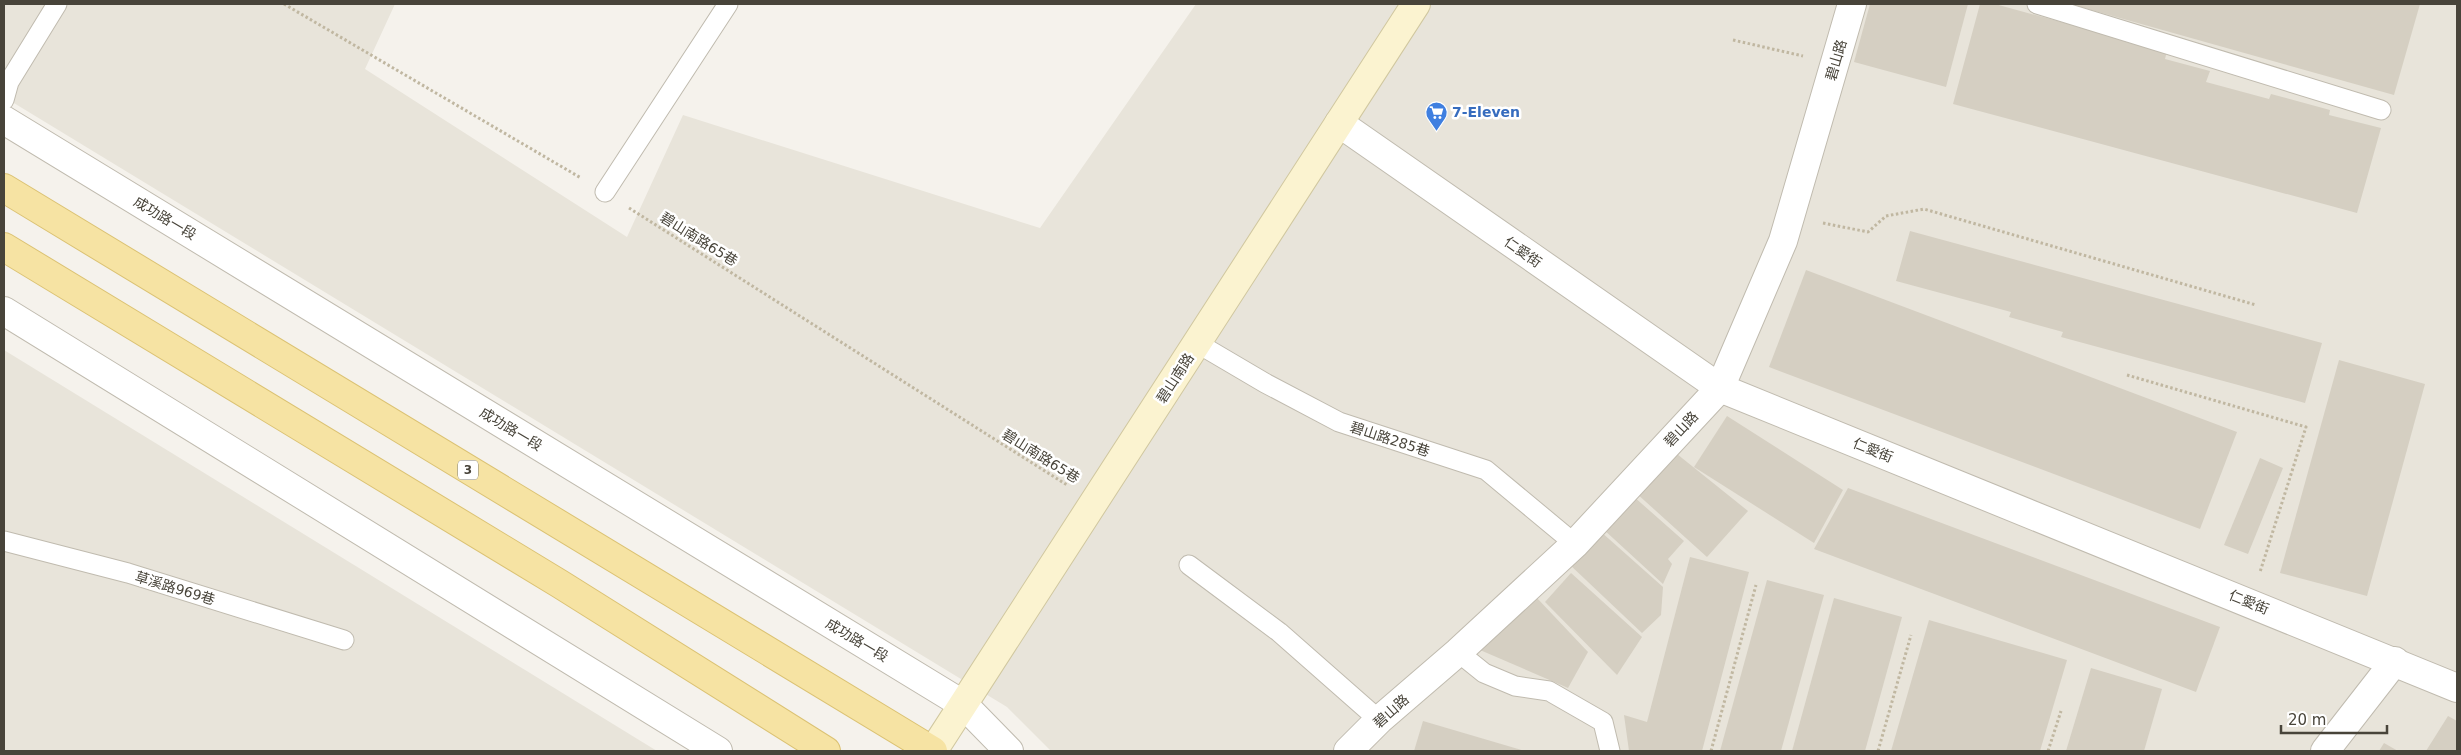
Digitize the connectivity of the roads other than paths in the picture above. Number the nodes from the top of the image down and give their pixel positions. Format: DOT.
graph roads {
  1 [pos="57,4"];
  2 [pos="728,4"];
  3 [pos="1416,4"];
  4 [pos="1852,4"];
  5 [pos="2037,4"];
  6 [pos="4,100"];
  7 [pos="2381,110"];
  8 [pos="4,120"];
  9 [pos="1339,123"];
  10 [pos="4,188"];
  11 [pos="605,192"];
  12 [pos="4,247"];
  13 [pos="4,311"];
  14 [pos="1197,343"];
  15 [pos="1720,388"];
  16 [pos="4,541"];
  17 [pos="1574,544"];
  18 [pos="1189,565"];
  19 [pos="344,640"];
  20 [pos="1458,652"];
  21 [pos="2395,661"];
  22 [pos="2457,688"];
  23 [pos="964,705"];
  24 [pos="1379,720"];
  25 [pos="718,751"];
  26 [pos="826,751"];
  27 [pos="933,751"];
  28 [pos="1009,751"];
  29 [pos="1348,751"];
  30 [pos="1610,751"];
  31 [pos="2325,751"];
  1 -- 6 [label="lane"];
  2 -- 11 [label="lane"];
  3 -- 9 [label="main road, 碧山南路"];
  4 -- 15 [label="street, 碧山路"];
  5 -- 7 [label="lane"];
  8 -- 23 [label="street, 成功路一段"];
  9 -- 14 [label="main road, 碧山南路"];
  9 -- 15 [label="street, 仁愛街"];
  10 -- 27 [label="main road, 3"];
  12 -- 26 [label="main road"];
  13 -- 25 [label="street"];
  14 -- 17 [label="lane, 碧山路285巷"];
  14 -- 23 [label="main road, 碧山南路"];
  15 -- 17 [label="street, 碧山路"];
  15 -- 21 [label="street, 仁愛街"];
  16 -- 19 [label="lane, 草溪路969巷"];
  17 -- 20 [label="street, 碧山路"];
  18 -- 24 [label="lane"];
  20 -- 24 [label="street, 碧山路"];
  20 -- 30 [label="lane"];
  21 -- 22 [label="street, 仁愛街"];
  21 -- 31 [label="street"];
  23 -- 27 [label="main road, 碧山南路"];
  23 -- 28 [label="street, 成功路一段"];
  24 -- 29 [label="street, 碧山路"];
}
